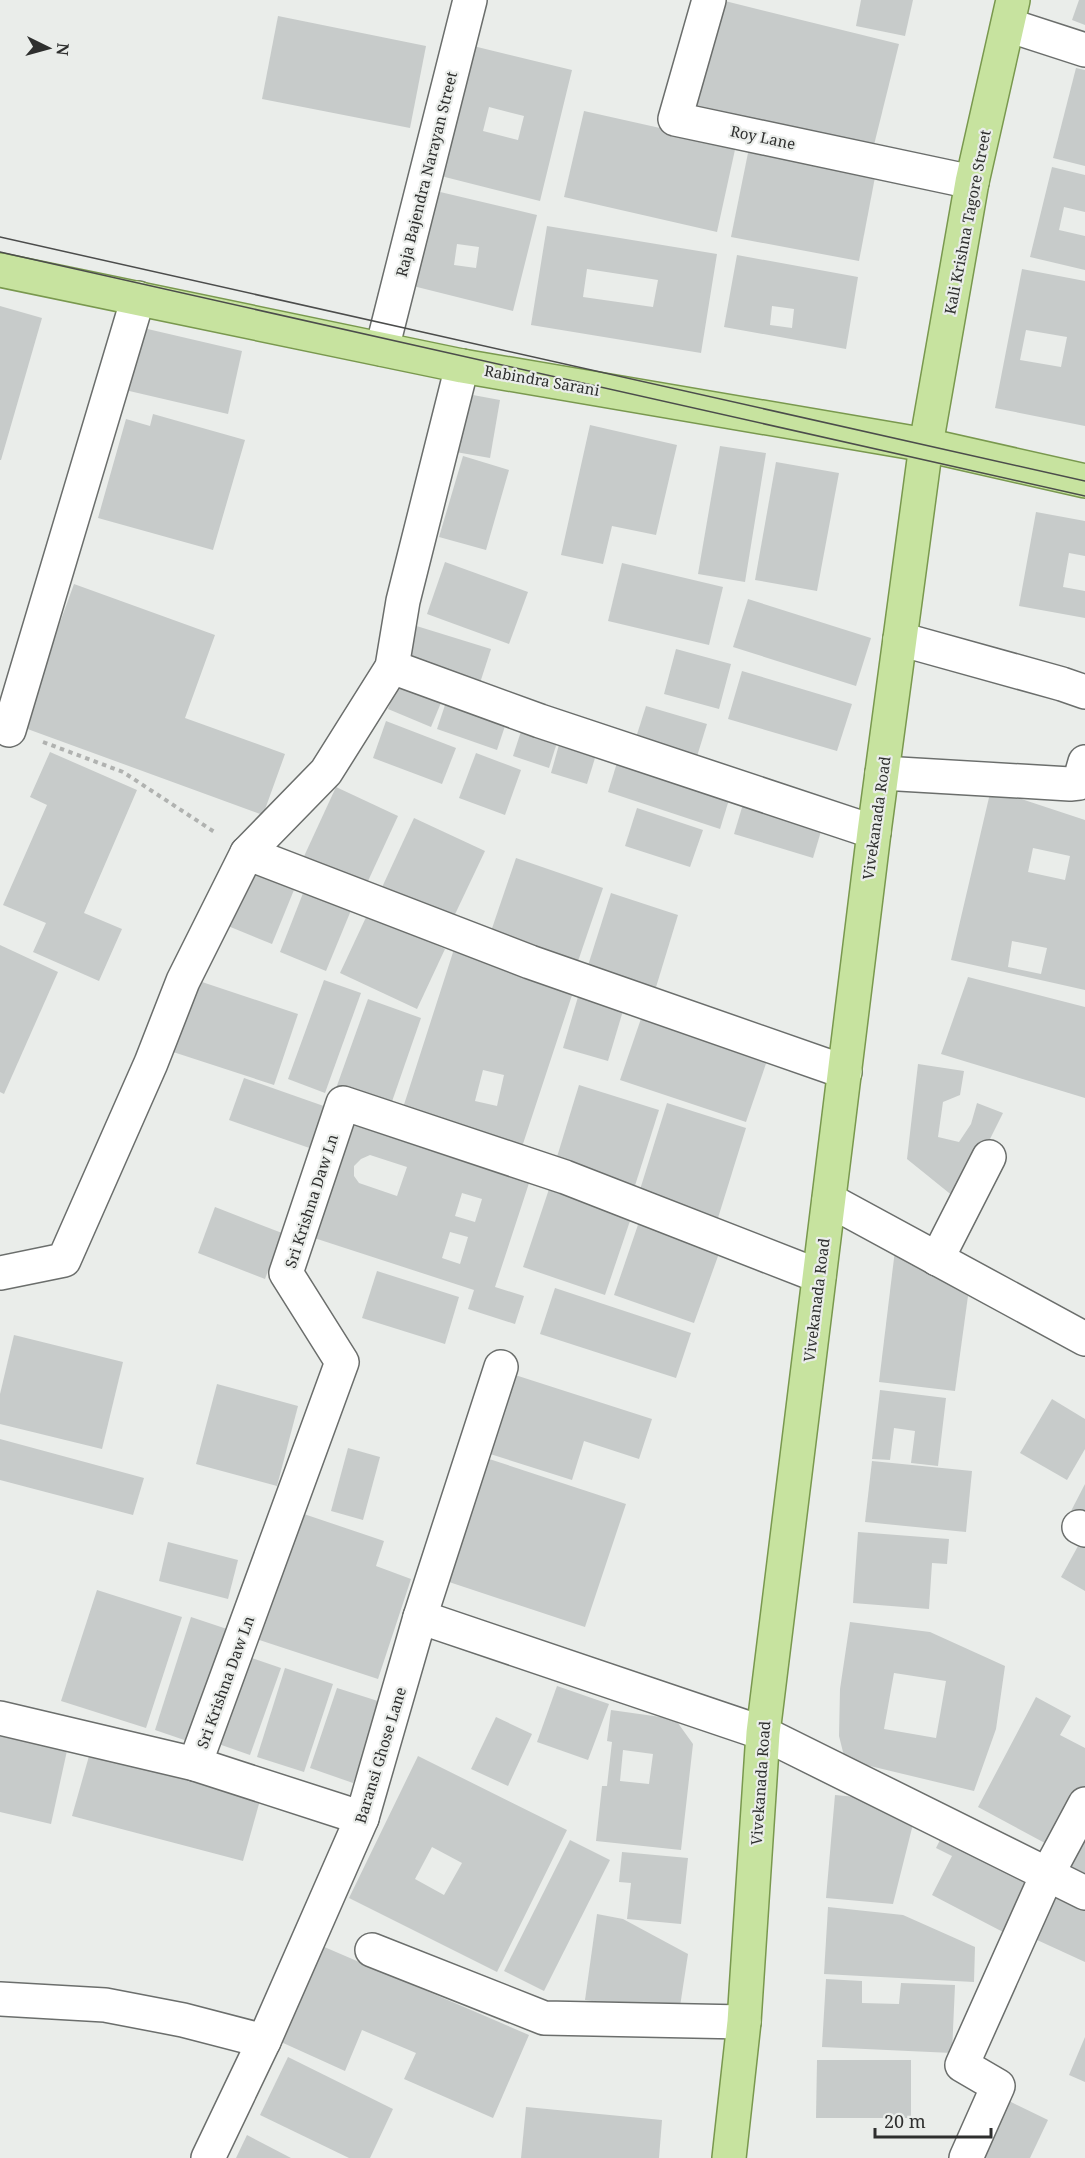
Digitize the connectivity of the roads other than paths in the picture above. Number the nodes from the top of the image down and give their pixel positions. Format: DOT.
graph roads {
  1 [pos="470,0"];
  2 [pos="709,0"];
  3 [pos="1010,12"];
  4 [pos="1085,50"];
  5 [pos="972,182"];
  6 [pos="0,270"];
  7 [pos="138,298"];
  8 [pos="382,349"];
  9 [pos="462,366"];
  10 [pos="926,445"];
  11 [pos="1085,481"];
  12 [pos="900,639"];
  13 [pos="392,667"];
  14 [pos="1085,692"];
  15 [pos="9,730"];
  16 [pos="1085,762"];
  17 [pos="882,773"];
  18 [pos="874,832"];
  19 [pos="247,853"];
  20 [pos="845,1072"];
  21 [pos="989,1157"];
  22 [pos="829,1200"];
  23 [pos="937,1258"];
  24 [pos="0,1273"];
  25 [pos="819,1276"];
  26 [pos="1085,1339"];
  27 [pos="501,1367"];
  28 [pos="420,1617"];
  29 [pos="0,1718"];
  30 [pos="763,1733"];
  31 [pos="195,1764"];
  32 [pos="1085,1804"];
  33 [pos="362,1818"];
  34 [pos="1047,1875"];
  35 [pos="1085,1893"];
  36 [pos="372,1950"];
  37 [pos="0,1999"];
  38 [pos="744,2022"];
  39 [pos="264,2041"];
  40 [pos="208,2158"];
  41 [pos="729,2158"];
  42 [pos="966,2158"];
  1 -- 8 [label="street, Raja Bajendra Narayan Street"];
  2 -- 5 [label="street, Roy Lane"];
  3 -- 4 [label="street"];
  3 -- 5 [label="main road, Kali Krishna Tagore Street"];
  5 -- 10 [label="main road, Kali Krishna Tagore Street"];
  6 -- 7 [label="main road, Rabindra Sarani"];
  7 -- 8 [label="main road, Rabindra Sarani"];
  7 -- 15 [label="street"];
  8 -- 9 [label="main road, Rabindra Sarani"];
  9 -- 10 [label="main road, Rabindra Sarani"];
  9 -- 13 [label="street"];
  10 -- 11 [label="main road, Rabindra Sarani"];
  10 -- 12 [label="main road, Vivekanada Road"];
  12 -- 14 [label="street"];
  12 -- 17 [label="main road, Vivekanada Road"];
  13 -- 18 [label="street"];
  13 -- 19 [label="street"];
  16 -- 17 [label="street"];
  17 -- 18 [label="main road, Vivekanada Road"];
  18 -- 20 [label="main road, Vivekanada Road"];
  19 -- 20 [label="street"];
  19 -- 24 [label="street"];
  20 -- 22 [label="main road, Vivekanada Road"];
  21 -- 23 [label="street"];
  22 -- 23 [label="street"];
  22 -- 25 [label="main road, Vivekanada Road"];
  23 -- 26 [label="street"];
  25 -- 30 [label="main road, Vivekanada Road"];
  25 -- 31 [label="street, Sri Krishna Daw Ln"];
  27 -- 28 [label="street, Baransi Ghose Lane"];
  28 -- 30 [label="street"];
  28 -- 33 [label="street, Baransi Ghose Lane"];
  29 -- 31 [label="street"];
  30 -- 34 [label="street"];
  30 -- 38 [label="main road, Vivekanada Road"];
  31 -- 33 [label="street"];
  32 -- 34 [label="street"];
  33 -- 39 [label="street, Baransi Ghose Lane"];
  34 -- 35 [label="street"];
  34 -- 42 [label="street"];
  36 -- 38 [label="street"];
  37 -- 39 [label="street"];
  38 -- 41 [label="main road, Vivekanada Road"];
  39 -- 40 [label="street, Baransi Ghose Lane"];
}
